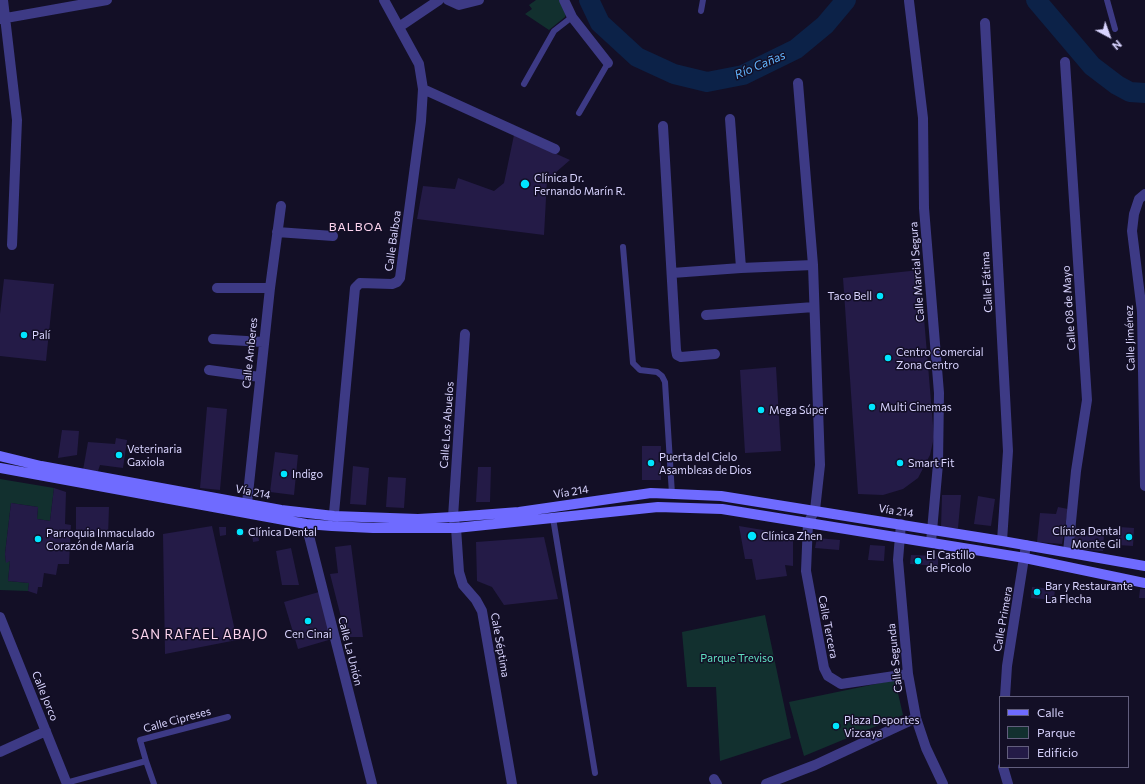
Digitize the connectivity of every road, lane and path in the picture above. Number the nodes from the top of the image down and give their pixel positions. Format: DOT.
graph roads {
  1 [pos="3,0"];
  2 [pos="107,0"];
  3 [pos="384,0"];
  4 [pos="439,0"];
  5 [pos="448,0"];
  6 [pos="479,0"];
  7 [pos="564,0"];
  8 [pos="703,0"];
  9 [pos="1107,0"];
  10 [pos="909,1"];
  11 [pos="701,11"];
  12 [pos="572,17"];
  13 [pos="2,19"];
  14 [pos="985,23"];
  15 [pos="399,27"];
  16 [pos="1115,29"];
  17 [pos="1065,62"];
  18 [pos="608,63"];
  19 [pos="798,83"];
  20 [pos="524,84"];
  21 [pos="423,89"];
  22 [pos="579,113"];
  23 [pos="730,119"];
  24 [pos="663,126"];
  25 [pos="555,149"];
  26 [pos="1145,194"];
  27 [pos="281,206"];
  28 [pos="277,232"];
  29 [pos="333,236"];
  30 [pos="12,245"];
  31 [pos="623,247"];
  32 [pos="813,265"];
  33 [pos="741,268"];
  34 [pos="672,273"];
  35 [pos="217,288"];
  36 [pos="270,288"];
  37 [pos="814,307"];
  38 [pos="706,315"];
  39 [pos="465,334"];
  40 [pos="213,339"];
  41 [pos="263,342"];
  42 [pos="715,354"];
  43 [pos="209,370"];
  44 [pos="260,377"];
  45 [pos="0,456"];
  46 [pos="0,468"];
  47 [pos="1145,486"];
  48 [pos="672,494"];
  49 [pos="247,503"];
  50 [pos="815,510"];
  51 [pos="453,517"];
  52 [pos="553,518"];
  53 [pos="333,521"];
  54 [pos="808,523"];
  55 [pos="306,524"];
  56 [pos="901,524"];
  57 [pos="456,528"];
  58 [pos="932,529"];
  59 [pos="900,538"];
  60 [pos="1002,540"];
  61 [pos="931,542"];
  62 [pos="1026,545"];
  63 [pos="1068,552"];
  64 [pos="1025,558"];
  65 [pos="1145,566"];
  66 [pos="1145,583"];
  67 [pos="0,617"];
  68 [pos="908,674"];
  69 [pos="1005,696"];
  70 [pos="228,717"];
  71 [pos="916,718"];
  72 [pos="46,731"];
  73 [pos="0,752"];
  74 [pos="146,761"];
  75 [pos="1003,768"];
  76 [pos="595,773"];
  77 [pos="66,783"];
  78 [pos="154,784"];
  79 [pos="372,784"];
  80 [pos="512,784"];
  81 [pos="766,784"];
  82 [pos="943,784"];
  83 [pos="1008,784"];
  1 -- 13 [label="street"];
  2 -- 13 [label="street"];
  3 -- 15 [label="street, Calle Balboa"];
  4 -- 15 [label="street"];
  5 -- 6 [label="street"];
  7 -- 12 [label="street"];
  8 -- 11 [label="lane"];
  9 -- 16 [label="lane"];
  10 -- 58 [label="street, Calle Marcial Segura"];
  12 -- 18 [label="street"];
  12 -- 20 [label="lane"];
  13 -- 30 [label="street"];
  14 -- 60 [label="street, Calle Fátima"];
  15 -- 21 [label="street, Calle Balboa"];
  17 -- 63 [label="street, Calle 08 de Mayo"];
  18 -- 22 [label="lane"];
  19 -- 32 [label="street"];
  21 -- 25 [label="street"];
  21 -- 53 [label="street, Calle Balboa"];
  23 -- 33 [label="street"];
  24 -- 34 [label="street"];
  26 -- 47 [label="street, Calle Jiménez"];
  27 -- 28 [label="street, Calle Amberes"];
  28 -- 29 [label="street"];
  28 -- 36 [label="street, Calle Amberes"];
  31 -- 48 [label="lane"];
  32 -- 33 [label="street"];
  32 -- 37 [label="street"];
  33 -- 34 [label="street"];
  34 -- 42 [label="street"];
  35 -- 36 [label="street"];
  36 -- 41 [label="street, Calle Amberes"];
  37 -- 38 [label="street"];
  37 -- 50 [label="street"];
  39 -- 51 [label="street, Calle Los Abuelos"];
  40 -- 41 [label="street"];
  41 -- 44 [label="street, Calle Amberes"];
  43 -- 44 [label="street"];
  44 -- 49 [label="street, Calle Amberes"];
  45 -- 49 [label="main road, Vía 214"];
  46 -- 55 [label="main road, Vía 214"];
  48 -- 50 [label="main road, Vía 214"];
  48 -- 51 [label="main road, Vía 214"];
  49 -- 53 [label="main road, Vía 214"];
  50 -- 54 [label="street"];
  50 -- 56 [label="main road, Vía 214"];
  51 -- 53 [label="main road, Vía 214"];
  51 -- 57 [label="street, Cale Séptima"];
  52 -- 54 [label="main road, Vía 214"];
  52 -- 57 [label="main road, Vía 214"];
  52 -- 76 [label="lane"];
  53 -- 55 [label="main road, Vía 214"];
  53 -- 57 [label="main road, Vía 214"];
  54 -- 59 [label="main road, Vía 214"];
  54 -- 68 [label="street, Calle Tercera"];
  55 -- 79 [label="street, Calle La Unión"];
  56 -- 58 [label="main road, Vía 214"];
  56 -- 59 [label="street, Calle Segunda"];
  57 -- 80 [label="street, Cale Séptima"];
  58 -- 60 [label="main road, Vía 214"];
  58 -- 61 [label="street, Calle Marcial Segura"];
  59 -- 61 [label="main road, Vía 214"];
  59 -- 68 [label="street, Calle Segunda"];
  60 -- 62 [label="main road, Vía 214"];
  61 -- 64 [label="main road, Vía 214"];
  62 -- 63 [label="main road, Vía 214"];
  62 -- 64 [label="street, Calle Primera"];
  63 -- 65 [label="main road, Vía 214"];
  64 -- 66 [label="main road, Vía 214"];
  64 -- 69 [label="street, Calle Primera"];
  67 -- 72 [label="street, Calle Jorco"];
  68 -- 71 [label="street, Calle Segunda"];
  70 -- 74 [label="lane, Calle Cipreses"];
  71 -- 81 [label="street"];
  71 -- 82 [label="street, Calle Segunda"];
  72 -- 73 [label="street"];
  72 -- 77 [label="street, Calle Jorco"];
  74 -- 77 [label="lane"];
  74 -- 78 [label="lane"];
  75 -- 83 [label="street"];
}
